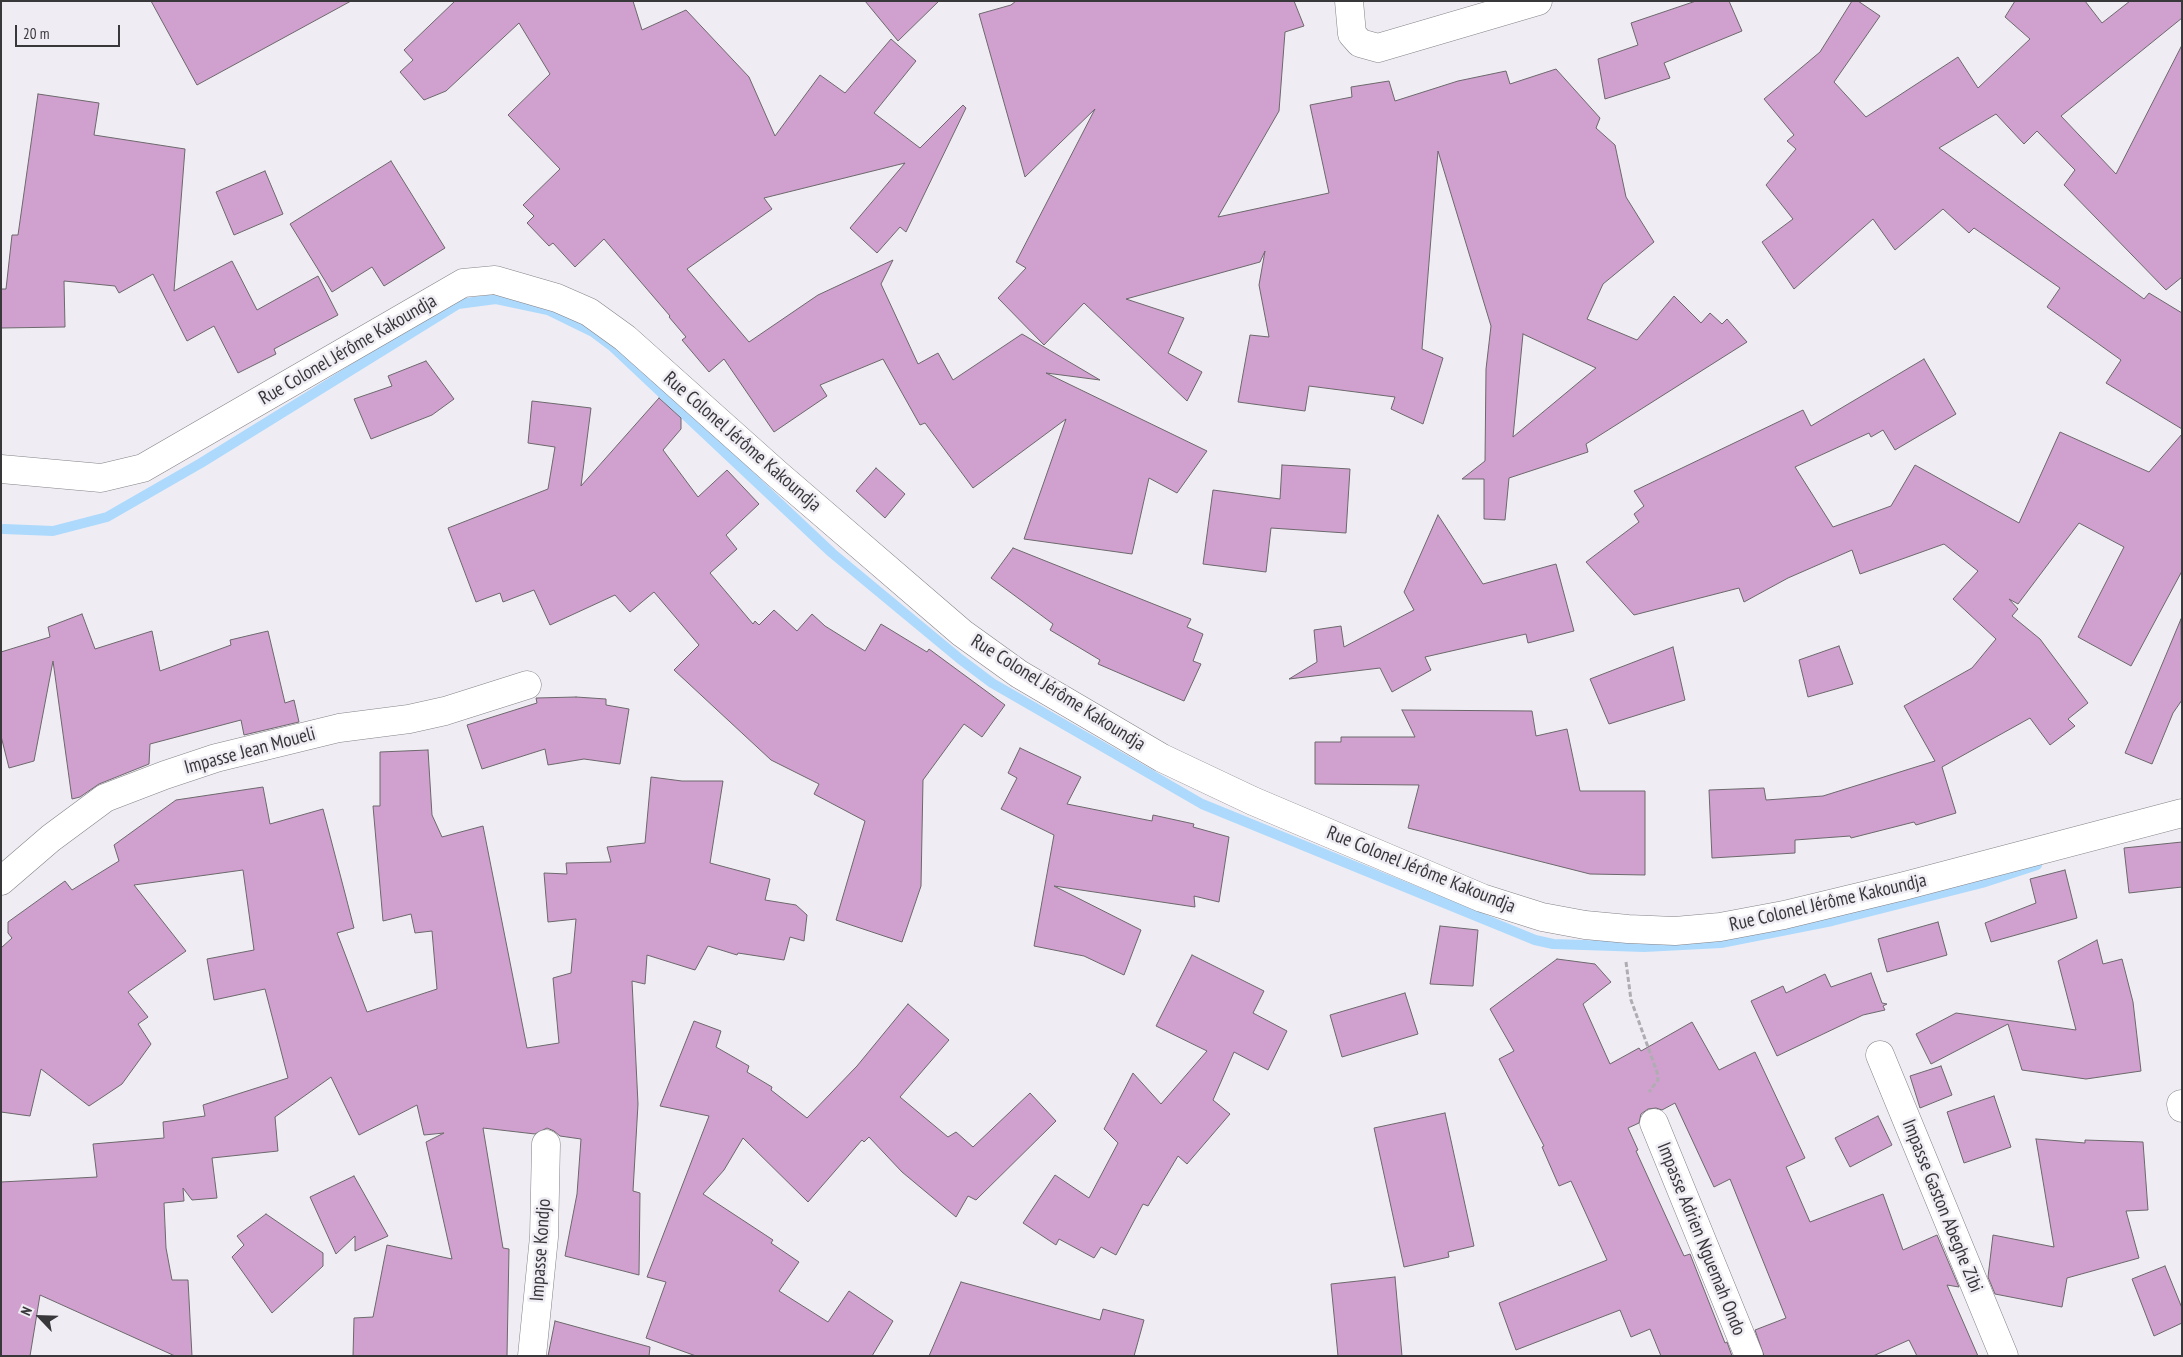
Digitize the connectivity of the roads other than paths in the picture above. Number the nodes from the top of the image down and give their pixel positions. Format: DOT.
graph roads {
  1 [pos="1349,1"];
  2 [pos="1538,1"];
  3 [pos="1,469"];
  4 [pos="526,685"];
  5 [pos="2182,813"];
  6 [pos="1,882"];
  7 [pos="1880,1055"];
  8 [pos="1654,1123"];
  9 [pos="546,1144"];
  10 [pos="532,1356"];
  11 [pos="1749,1356"];
  12 [pos="2004,1356"];
  1 -- 2 [label="street"];
  3 -- 5 [label="street, Rue Colonel Jérôme Kakoundja"];
  4 -- 6 [label="street, Impasse Jean Moueli"];
  7 -- 12 [label="street, Impasse Gaston Abeghe Zibi"];
  8 -- 11 [label="street, Impasse Adrien Nguemah Ondo"];
  9 -- 10 [label="street, Impasse Kondjo"];
}
